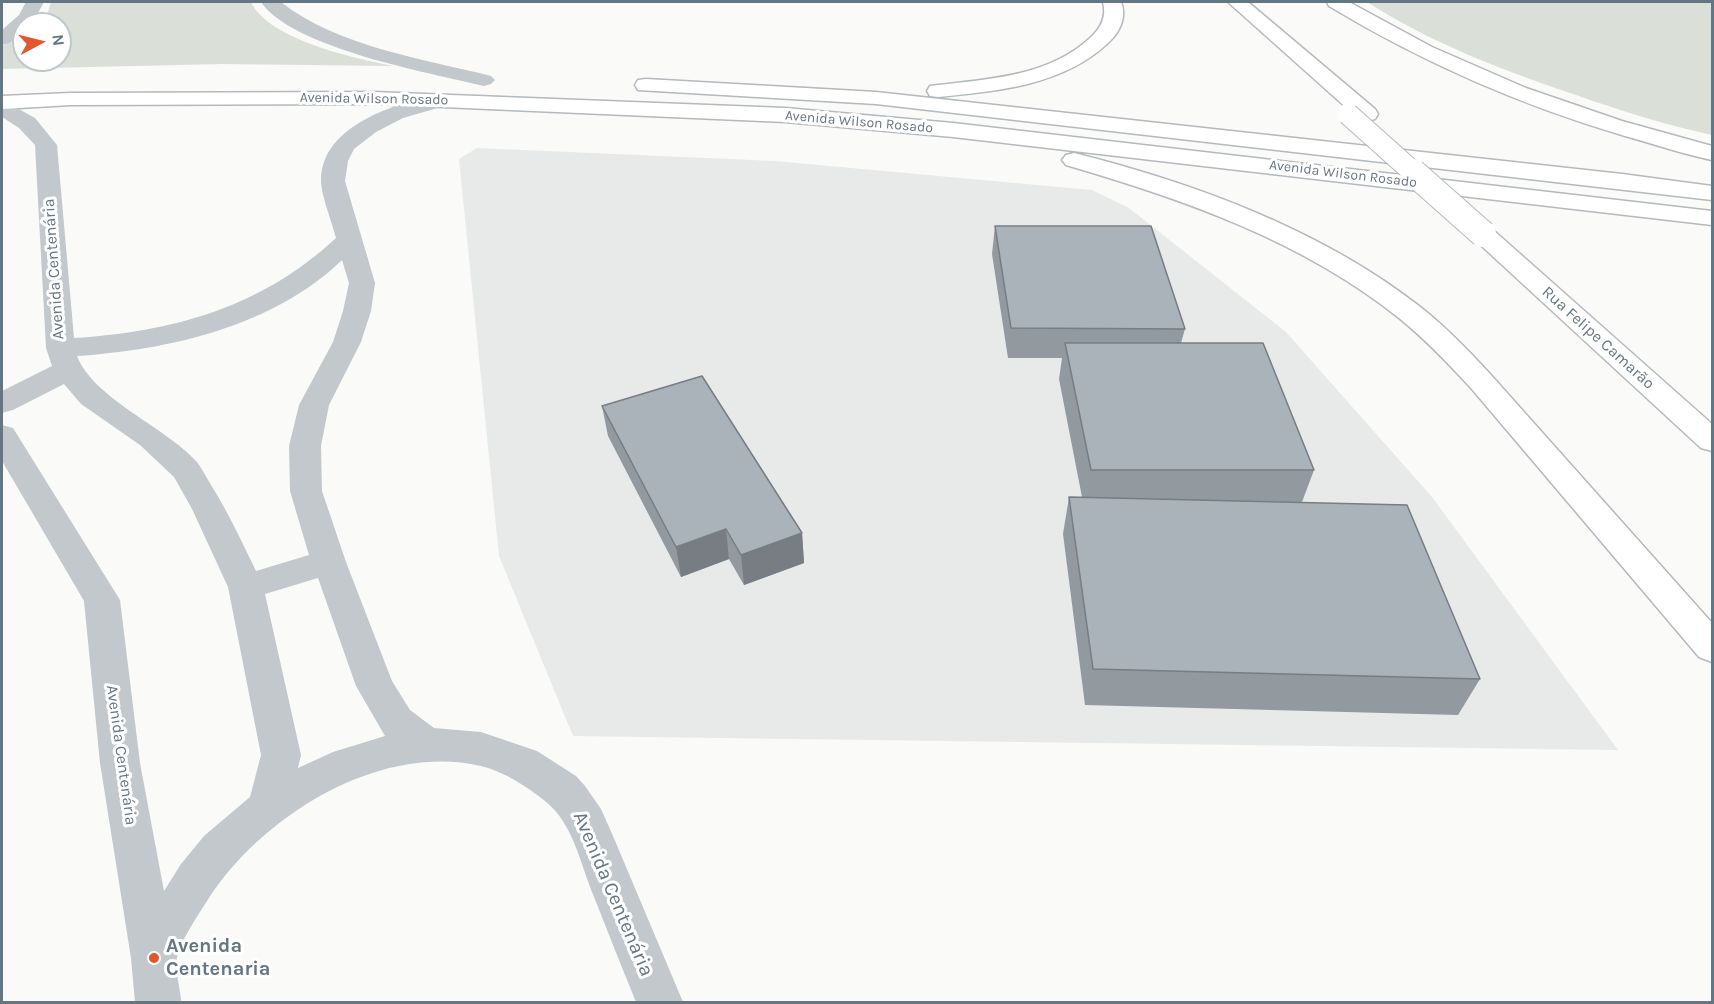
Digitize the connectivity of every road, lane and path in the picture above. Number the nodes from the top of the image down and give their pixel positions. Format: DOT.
graph roads {
  1 [pos="35,2"];
  2 [pos="270,2"];
  3 [pos="1112,2"];
  4 [pos="1221,2"];
  5 [pos="1237,2"];
  6 [pos="1336,2"];
  7 [pos="2,39"];
  8 [pos="382,77"];
  9 [pos="105,78"];
  10 [pos="36,80"];
  11 [pos="484,80"];
  12 [pos="508,80"];
  13 [pos="628,85"];
  14 [pos="876,98"];
  15 [pos="440,100"];
  16 [pos="2,103"];
  17 [pos="2,110"];
  18 [pos="1358,114"];
  19 [pos="953,130"];
  20 [pos="1713,153"];
  21 [pos="1713,193"];
  22 [pos="1713,218"];
  23 [pos="1492,234"];
  24 [pos="349,240"];
  25 [pos="64,359"];
  26 [pos="2,403"];
  27 [pos="1713,412"];
  28 [pos="1713,441"];
  29 [pos="4,446"];
  30 [pos="329,562"];
  31 [pos="246,586"];
  32 [pos="1713,647"];
  33 [pos="428,746"];
  34 [pos="268,806"];
  35 [pos="154,958"];
  36 [pos="158,1002"];
  37 [pos="659,1002"];
  1 -- 7 [label="street"];
  2 -- 11 [label="street"];
  3 -- 14 [label="main road"];
  4 -- 18 [label="main road"];
  5 -- 18 [label="main road"];
  6 -- 20 [label="main road"];
  8 -- 11 [label="main road, Avenida Wilson Rosado"];
  9 -- 10 [label="main road"];
  11 -- 12 [label="main road, Avenida Wilson Rosado"];
  13 -- 14 [label="main road, Avenida Wilson Rosado"];
  14 -- 21 [label="main road, Avenida Wilson Rosado"];
  15 -- 16 [label="main road, Avenida Wilson Rosado"];
  15 -- 19 [label="main road, Avenida Wilson Rosado"];
  15 -- 24 [label="street"];
  17 -- 25 [label="street, Avenida Centenária"];
  18 -- 23 [label="main road, bridge"];
  19 -- 22 [label="main road, Avenida Wilson Rosado"];
  19 -- 32 [label="main road"];
  23 -- 27 [label="main road, Rua Felipe Camarão"];
  23 -- 28 [label="main road, Rua Felipe Camarão"];
  24 -- 25 [label="street"];
  24 -- 30 [label="street"];
  25 -- 26 [label="street"];
  25 -- 31 [label="street"];
  29 -- 35 [label="street, Avenida Centenária"];
  30 -- 31 [label="street"];
  30 -- 33 [label="street"];
  31 -- 34 [label="street"];
  33 -- 34 [label="street, Avenida Centenária"];
  33 -- 37 [label="street, Avenida Centenária"];
  34 -- 35 [label="street, Avenida Centenária"];
  35 -- 36 [label="street, Avenida Centenária"];
}
